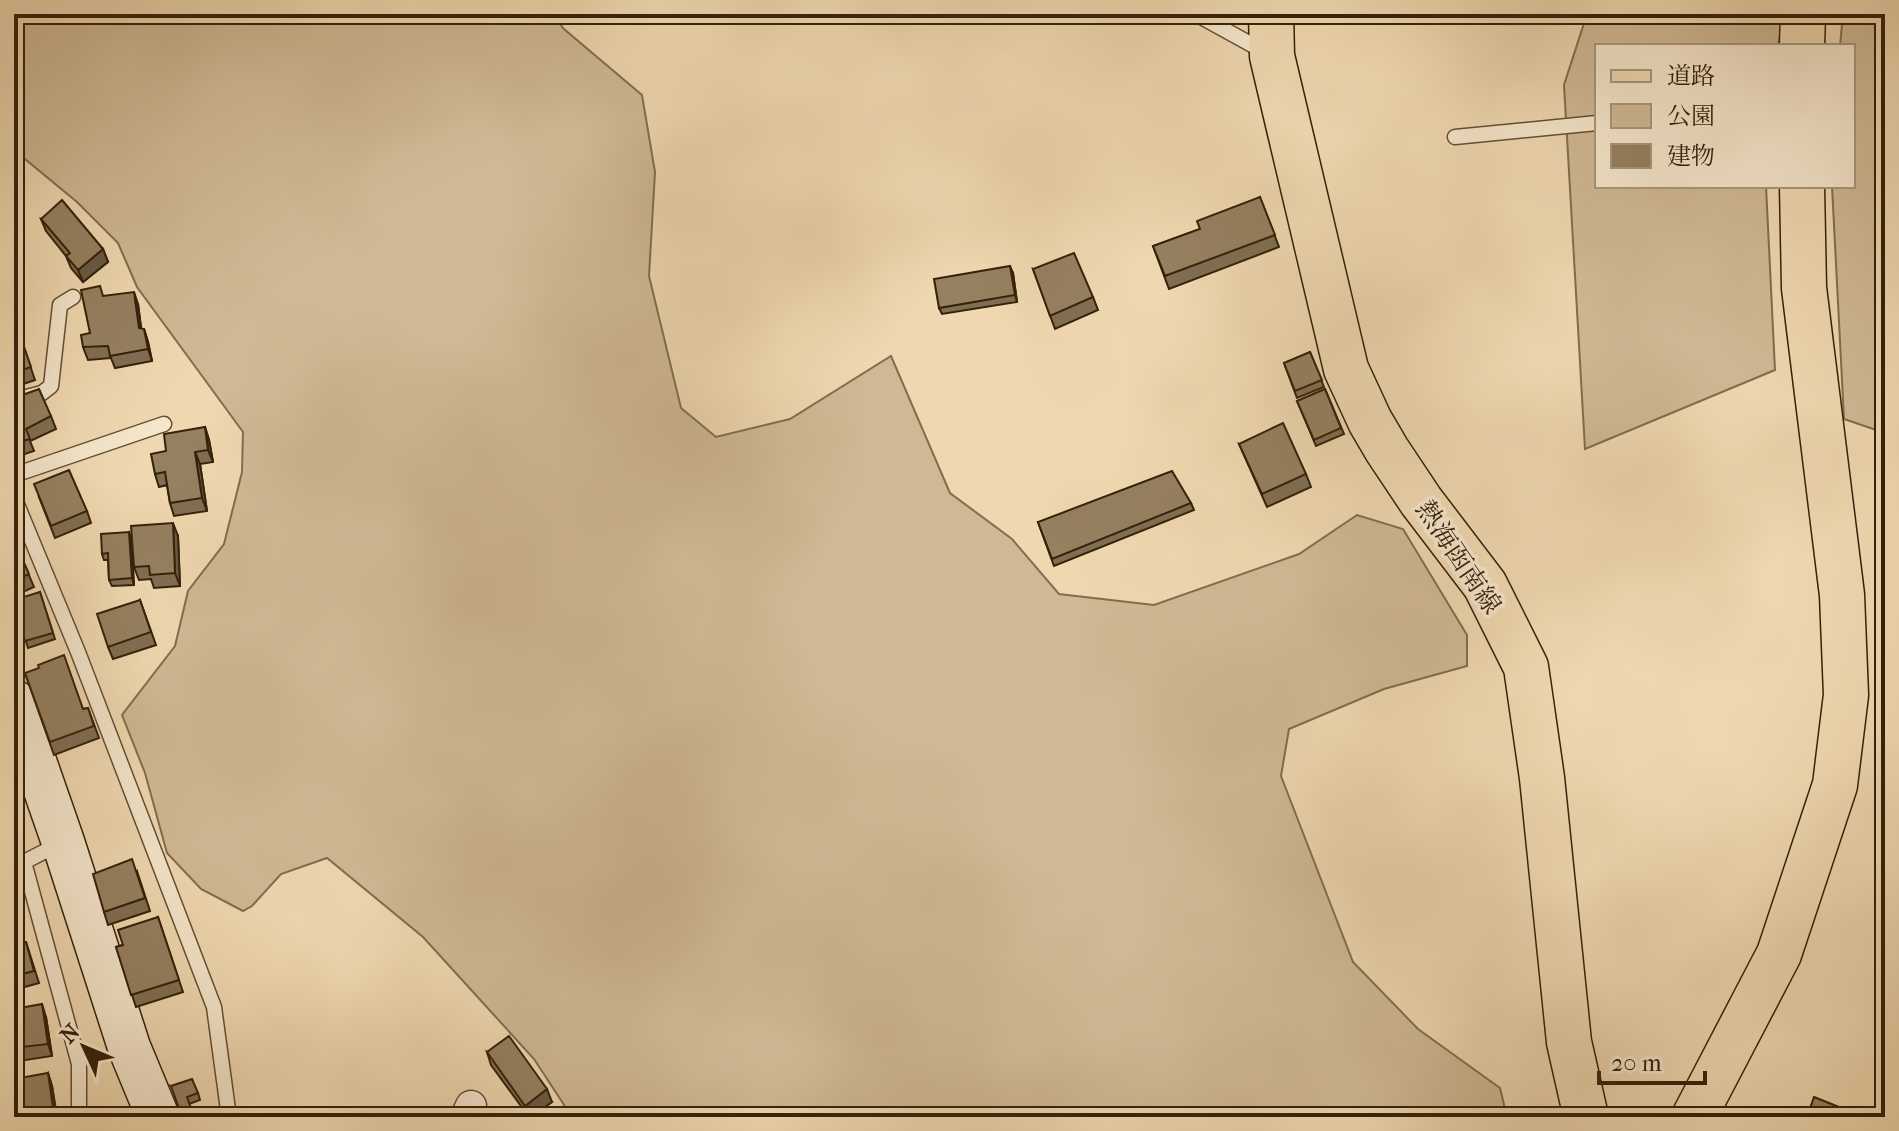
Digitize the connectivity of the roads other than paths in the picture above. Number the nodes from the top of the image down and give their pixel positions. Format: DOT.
graph roads {
  1 [pos="1196,14"];
  2 [pos="1803,14"];
  3 [pos="1272,35"];
  4 [pos="1802,44"];
  5 [pos="1595,123"];
  6 [pos="1455,137"];
  7 [pos="1802,188"];
  8 [pos="73,297"];
  9 [pos="14,400"];
  10 [pos="164,424"];
  11 [pos="14,475"];
  12 [pos="14,497"];
  13 [pos="14,701"];
  14 [pos="63,842"];
  15 [pos="79,1117"];
  16 [pos="158,1117"];
  17 [pos="229,1117"];
  18 [pos="1586,1117"];
  19 [pos="1694,1117"];
  1 -- 3 [label="lane"];
  2 -- 4 [label="main road"];
  3 -- 18 [label="main road, 熱海函南線"];
  5 -- 6 [label="lane"];
  7 -- 19 [label="main road"];
  8 -- 9 [label="lane"];
  10 -- 11 [label="lane"];
  12 -- 17 [label="lane"];
  13 -- 14 [label="main road"];
  14 -- 15 [label="lane"];
  14 -- 16 [label="main road"];
}
